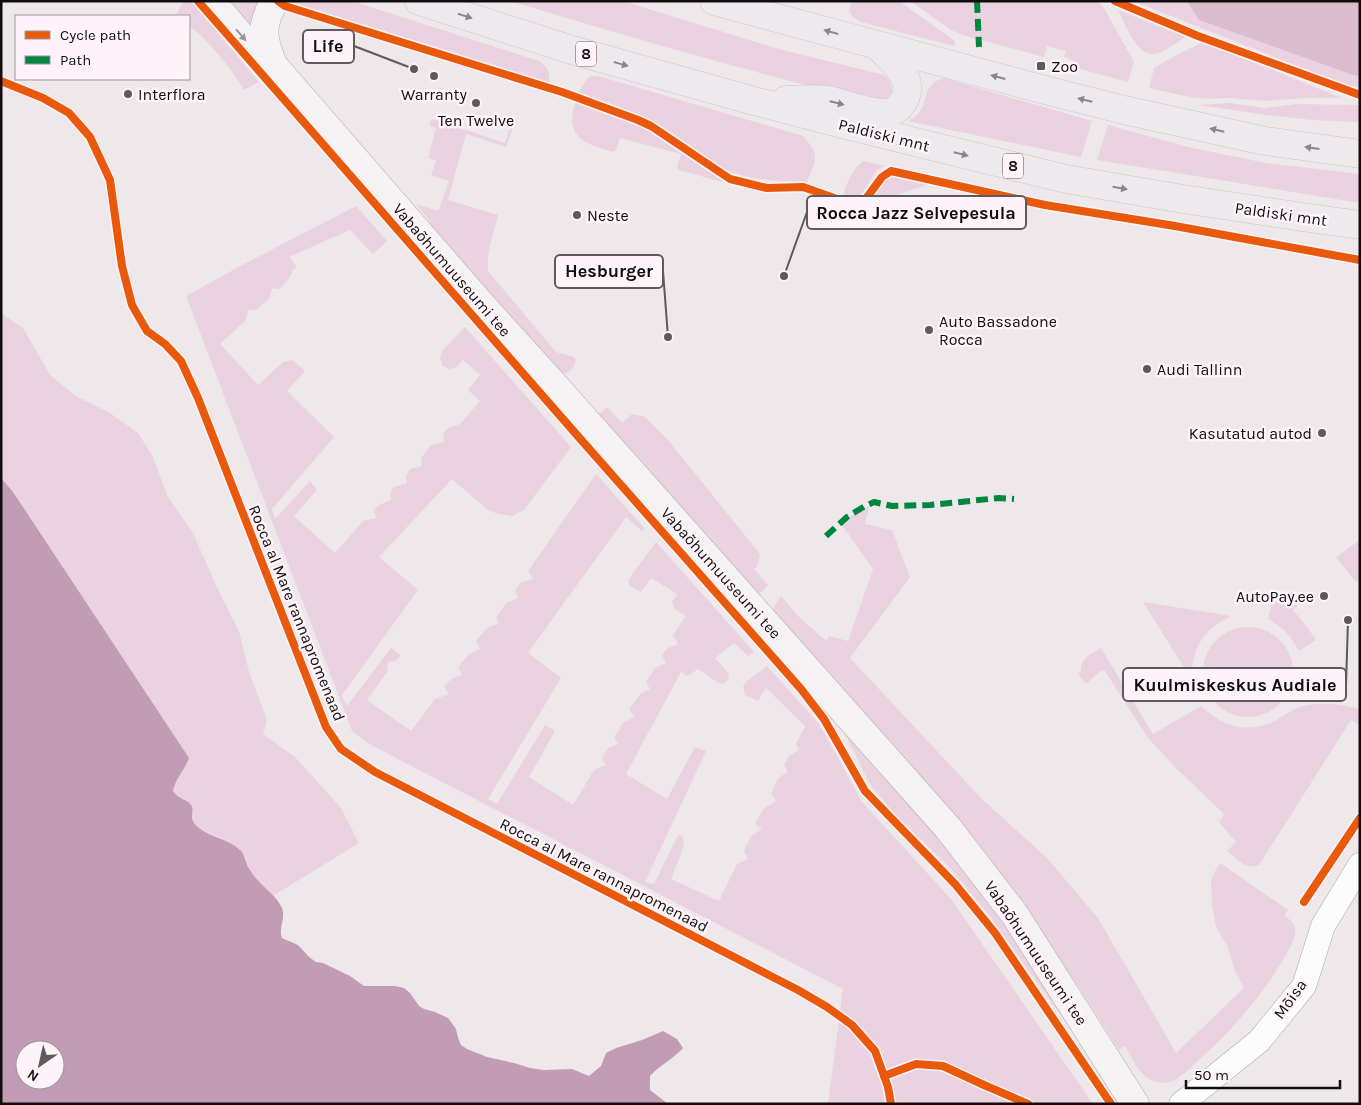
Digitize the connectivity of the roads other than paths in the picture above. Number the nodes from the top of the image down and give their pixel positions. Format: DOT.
graph roads {
  1 [pos="211,1"];
  2 [pos="275,1"];
  3 [pos="419,1"];
  4 [pos="714,1"];
  5 [pos="878,45"];
  6 [pos="274,66"];
  7 [pos="754,101"];
  8 [pos="1360,154"];
  9 [pos="1310,218"];
  10 [pos="1360,225"];
  11 [pos="1360,238"];
  12 [pos="1360,865"];
  13 [pos="1135,1104"];
  14 [pos="1180,1104"];
  1 -- 6 [label="street, one-way"];
  2 -- 6 [label="street"];
  3 -- 7 [label="main road, Paldiski mnt / 8, one-way"];
  5 -- 4 [label="main road, one-way"];
  7 -- 5 [label="main road, one-way"];
  8 -- 5 [label="main road, one-way"];
  6 -- 13 [label="street, Vabaõhumuuseumi tee"];
  7 -- 9 [label="main road, Paldiski mnt / 8, one-way"];
  9 -- 10 [label="main road, Paldiski mnt / 8"];
  9 -- 11 [label="street"];
  12 -- 14 [label="street, Mõisa"];
}
